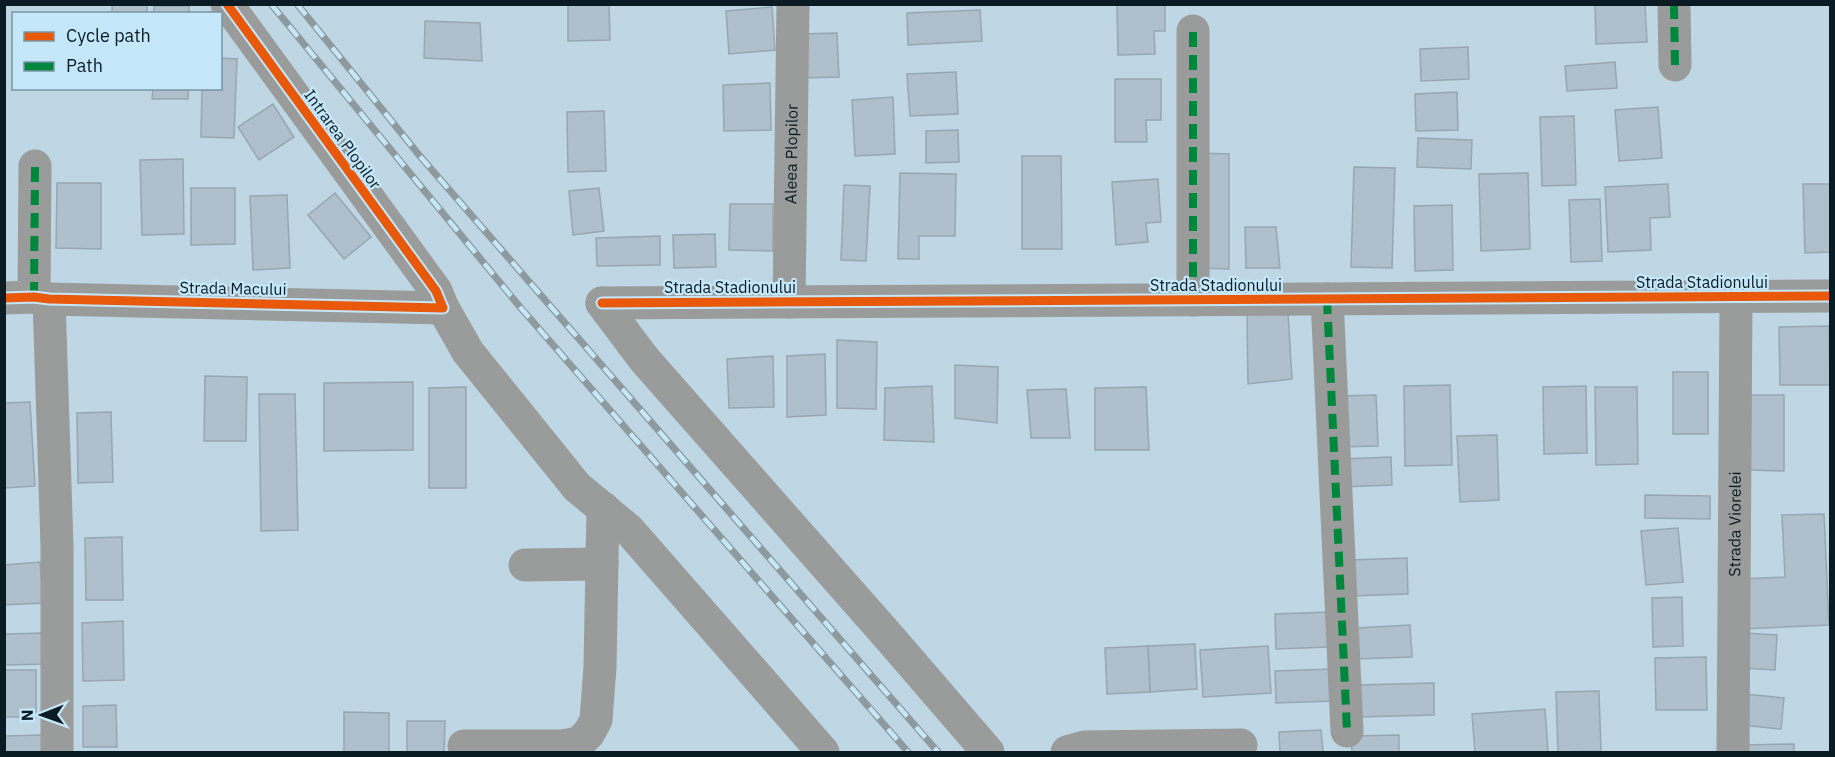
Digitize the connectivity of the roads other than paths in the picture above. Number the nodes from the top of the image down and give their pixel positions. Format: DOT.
graph roads {
  1 [pos="227,4"];
  2 [pos="793,4"];
  3 [pos="1674,4"];
  4 [pos="1193,31"];
  5 [pos="1675,65"];
  6 [pos="35,166"];
  7 [pos="1830,296"];
  8 [pos="1736,297"];
  9 [pos="29,298"];
  10 [pos="439,299"];
  11 [pos="1327,299"];
  12 [pos="1193,300"];
  13 [pos="789,302"];
  14 [pos="603,508"];
  15 [pos="602,564"];
  16 [pos="525,565"];
  17 [pos="1347,731"];
  18 [pos="1241,745"];
  19 [pos="464,746"];
  20 [pos="57,753"];
  21 [pos="824,753"];
  22 [pos="988,753"];
  23 [pos="1066,753"];
  24 [pos="1733,753"];
  1 -- 10 [label="street, Intrarea Plopilor"];
  2 -- 13 [label="street, Aleea Plopilor"];
  3 -- 5 [label="street"];
  4 -- 12 [label="street"];
  6 -- 9 [label="street"];
  7 -- 8 [label="street, Strada Stadionului"];
  8 -- 11 [label="street, Strada Stadionului"];
  8 -- 24 [label="street, Strada Viorelei"];
  9 -- 10 [label="street, Strada Macului"];
  9 -- 20 [label="street"];
  10 -- 14 [label="street, Intrarea Plopilor"];
  11 -- 12 [label="street, Strada Stadionului"];
  11 -- 17 [label="street"];
  12 -- 13 [label="street, Strada Stadionului"];
  13 -- 22 [label="street, Strada Stadionului"];
  14 -- 15 [label="street"];
  14 -- 21 [label="street, Intrarea Plopilor"];
  15 -- 16 [label="street"];
  15 -- 19 [label="street"];
  18 -- 23 [label="street"];
}
